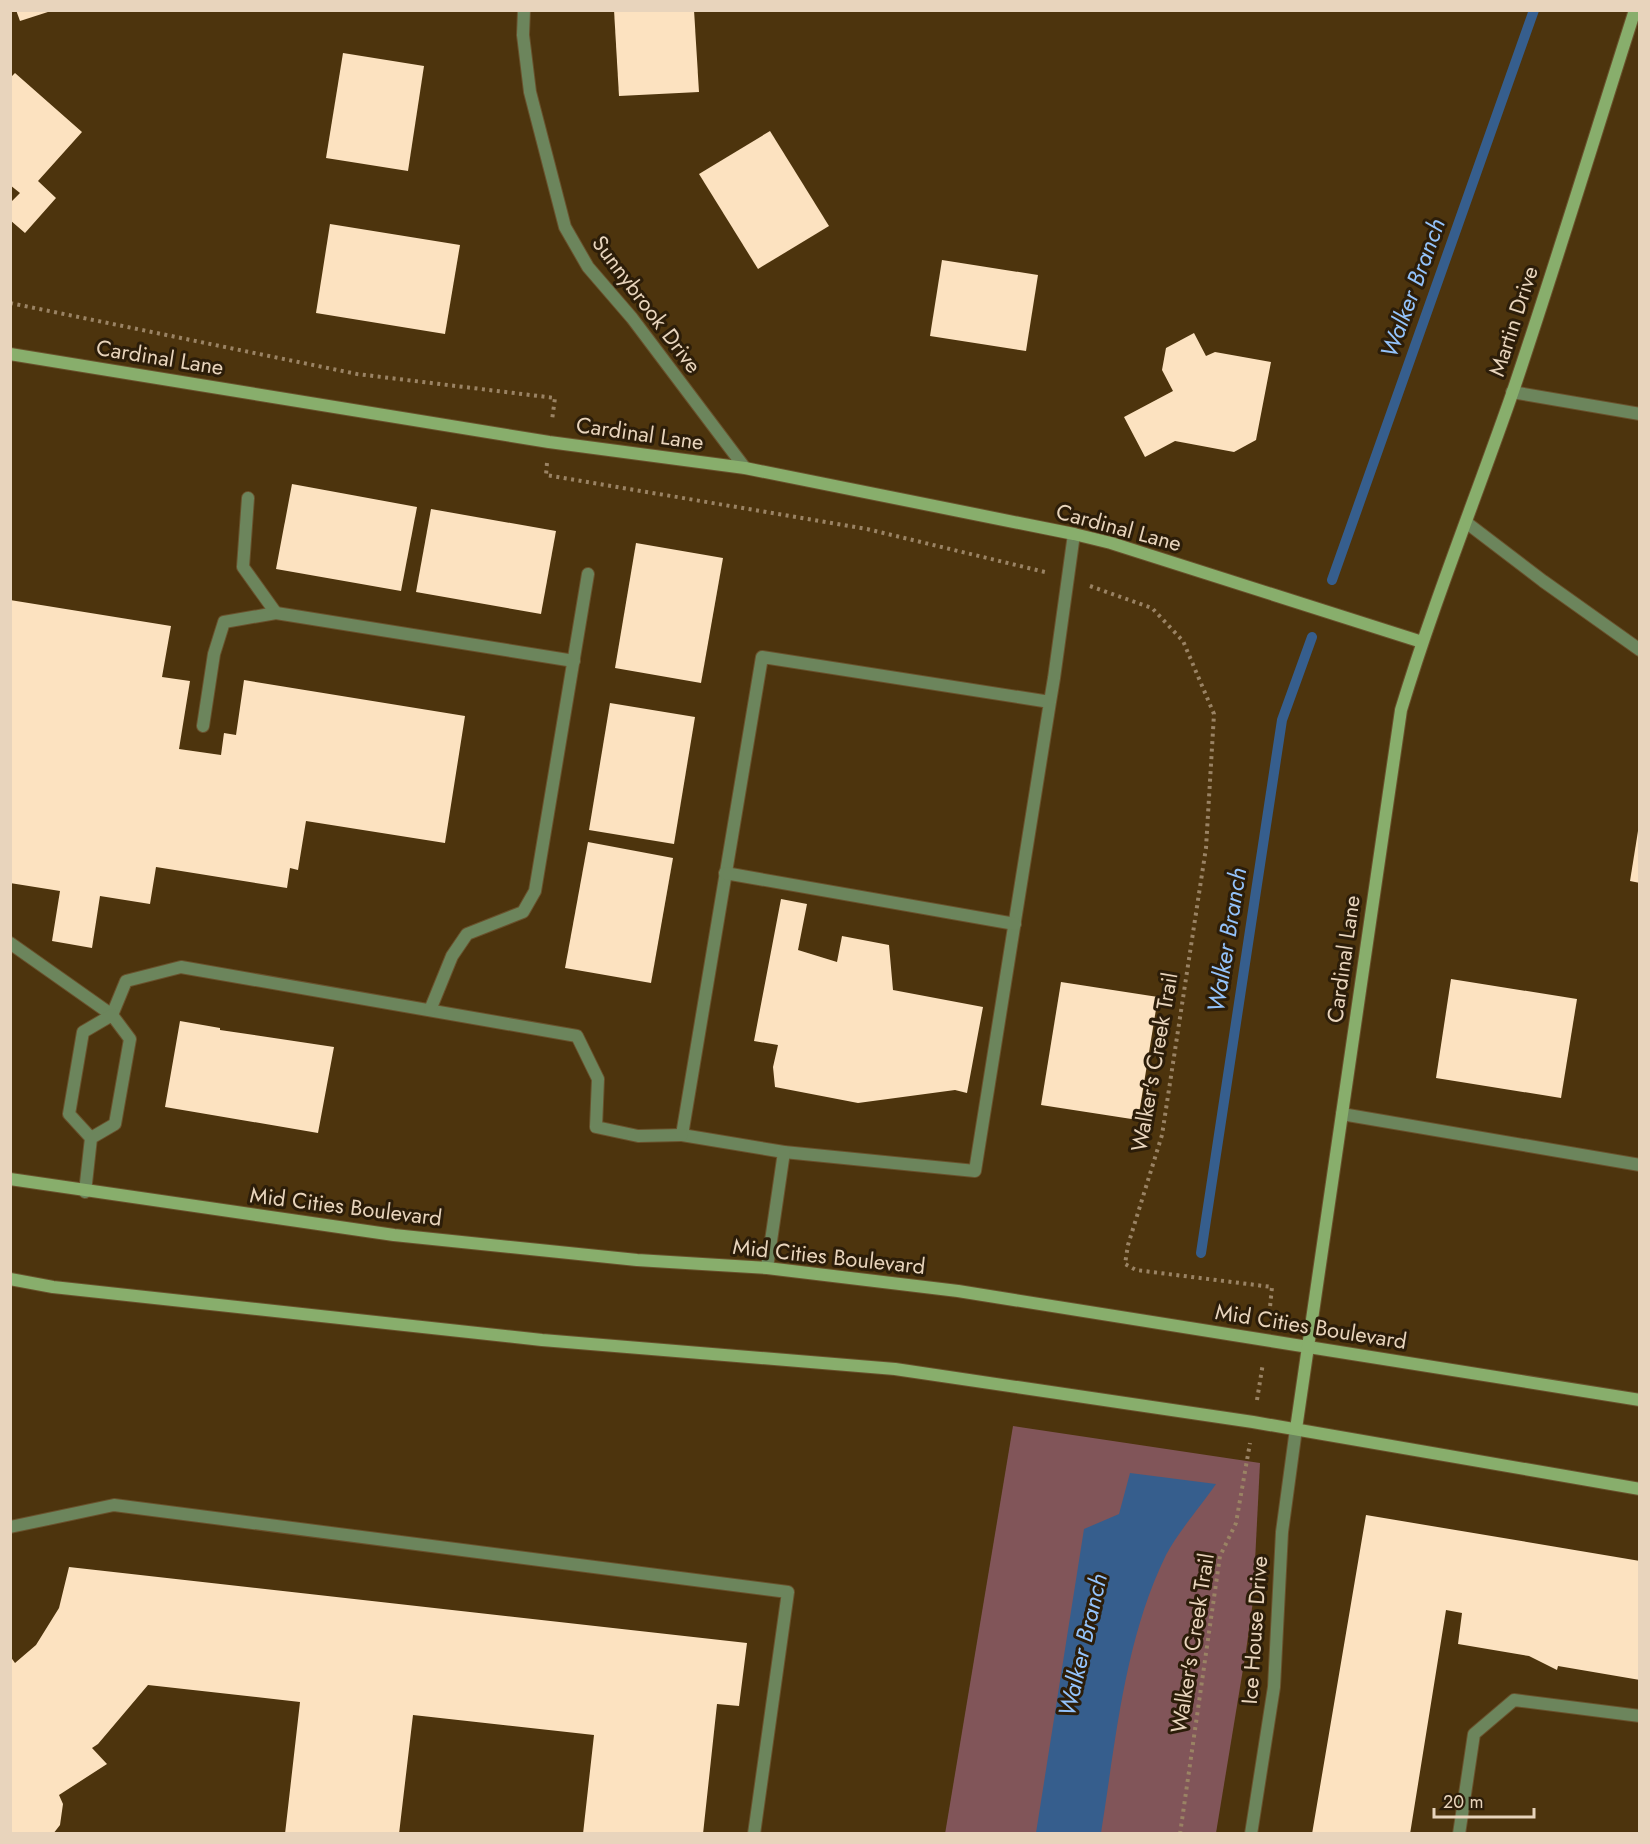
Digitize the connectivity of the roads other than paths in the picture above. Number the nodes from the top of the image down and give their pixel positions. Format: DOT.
graph roads {
  1 [pos="524,10"];
  2 [pos="1635,10"];
  3 [pos="10,354"];
  4 [pos="1512,392"];
  5 [pos="1640,414"];
  6 [pos="745,468"];
  7 [pos="248,498"];
  8 [pos="1467,523"];
  9 [pos="1074,534"];
  10 [pos="588,574"];
  11 [pos="276,613"];
  12 [pos="1422,642"];
  13 [pos="1640,650"];
  14 [pos="574,661"];
  15 [pos="1050,702"];
  16 [pos="203,726"];
  17 [pos="725,873"];
  18 [pos="1015,924"];
  19 [pos="10,943"];
  20 [pos="430,1010"];
  21 [pos="112,1016"];
  22 [pos="1342,1114"];
  23 [pos="682,1135"];
  24 [pos="91,1138"];
  25 [pos="784,1152"];
  26 [pos="1640,1165"];
  27 [pos="10,1179"];
  28 [pos="85,1192"];
  29 [pos="767,1268"];
  30 [pos="10,1279"];
  31 [pos="1308,1347"];
  32 [pos="1640,1400"];
  33 [pos="1296,1429"];
  34 [pos="1640,1489"];
  35 [pos="10,1527"];
  36 [pos="1640,1716"];
  37 [pos="754,1833"];
  38 [pos="1251,1833"];
  39 [pos="1459,1833"];
  1 -- 6 [label="street, Sunnybrook Drive"];
  2 -- 4 [label="main road, Martin Drive"];
  3 -- 6 [label="main road, Cardinal Lane"];
  4 -- 5 [label="street"];
  4 -- 8 [label="main road, Martin Drive"];
  6 -- 9 [label="main road, Cardinal Lane"];
  7 -- 11 [label="street"];
  8 -- 12 [label="main road, Martin Drive"];
  8 -- 13 [label="street"];
  9 -- 12 [label="main road, Cardinal Lane"];
  9 -- 15 [label="street"];
  10 -- 14 [label="street"];
  11 -- 14 [label="street"];
  11 -- 16 [label="street"];
  12 -- 22 [label="main road, Cardinal Lane"];
  14 -- 20 [label="street"];
  15 -- 17 [label="street"];
  15 -- 18 [label="street"];
  17 -- 18 [label="street"];
  17 -- 23 [label="street"];
  18 -- 25 [label="street"];
  19 -- 21 [label="street"];
  20 -- 21 [label="street"];
  20 -- 23 [label="street"];
  21 -- 24 [label="street"];
  21 -- 24 [label="street"];
  22 -- 26 [label="street"];
  22 -- 31 [label="main road, Cardinal Lane"];
  23 -- 25 [label="street"];
  24 -- 28 [label="street"];
  25 -- 29 [label="street"];
  27 -- 28 [label="main road, Mid Cities Boulevard"];
  28 -- 29 [label="main road, Mid Cities Boulevard"];
  29 -- 31 [label="main road, Mid Cities Boulevard"];
  30 -- 33 [label="main road"];
  31 -- 32 [label="main road, Mid Cities Boulevard"];
  31 -- 33 [label="main road, Cardinal Lane"];
  33 -- 34 [label="main road"];
  33 -- 38 [label="street, Ice House Drive"];
  35 -- 37 [label="street"];
  36 -- 39 [label="street"];
}
